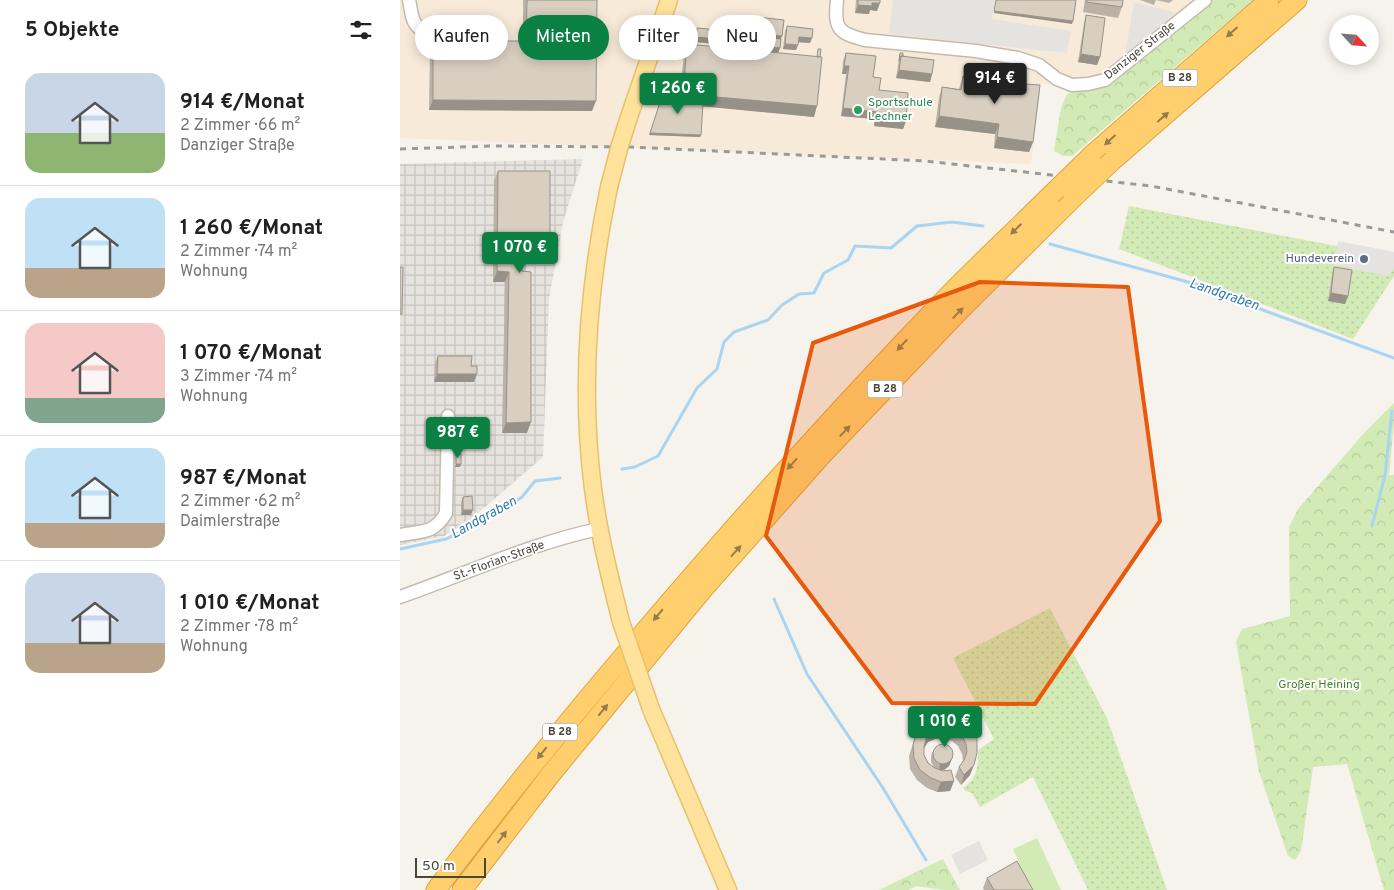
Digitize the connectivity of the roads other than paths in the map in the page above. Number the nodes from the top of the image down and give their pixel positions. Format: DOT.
graph roads {
  1 [pos="409,0"];
  2 [pos="669,0"];
  3 [pos="837,0"];
  4 [pos="1205,0"];
  5 [pos="1269,0"];
  6 [pos="1297,0"];
  7 [pos="415,22"];
  8 [pos="448,416"];
  9 [pos="599,529"];
  10 [pos="400,535"];
  11 [pos="400,597"];
  12 [pos="436,890"];
  13 [pos="462,890"];
  14 [pos="728,890"];
  1 -- 7 [label="street"];
  2 -- 9 [label="main road, bridge"];
  3 -- 4 [label="street, Danziger Straße"];
  5 -- 12 [label="highway, B 28, one-way, bridge"];
  13 -- 6 [label="highway, B 28, one-way, bridge"];
  8 -- 10 [label="street"];
  9 -- 11 [label="street, St.-Florian-Straße"];
  9 -- 14 [label="main road, bridge"];
}
